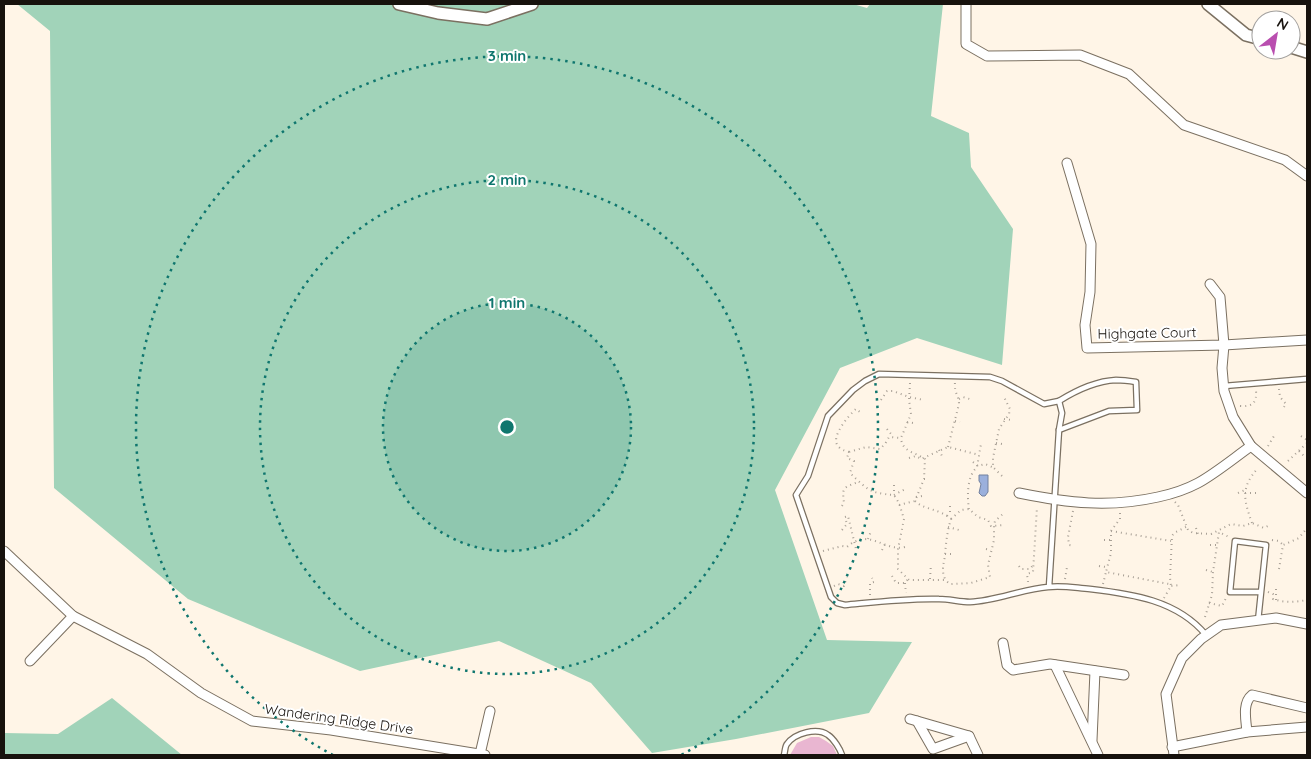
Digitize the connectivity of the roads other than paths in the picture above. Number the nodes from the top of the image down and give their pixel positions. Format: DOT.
graph roads {
  1 [pos="399,4"];
  2 [pos="532,4"];
  3 [pos="966,4"];
  4 [pos="1208,4"];
  5 [pos="1251,36"];
  6 [pos="1067,163"];
  7 [pos="1307,176"];
  8 [pos="1210,284"];
  9 [pos="1307,340"];
  10 [pos="1224,345"];
  11 [pos="1307,379"];
  12 [pos="1224,386"];
  13 [pos="1059,401"];
  14 [pos="1059,430"];
  15 [pos="1251,446"];
  16 [pos="1019,493"];
  17 [pos="1307,493"];
  18 [pos="1055,501"];
  19 [pos="4,551"];
  20 [pos="1050,586"];
  21 [pos="1261,592"];
  22 [pos="73,616"];
  23 [pos="1258,621"];
  24 [pos="1307,624"];
  25 [pos="1206,635"];
  26 [pos="1003,643"];
  27 [pos="30,661"];
  28 [pos="1055,665"];
  29 [pos="1095,671"];
  30 [pos="1124,675"];
  31 [pos="1307,708"];
  32 [pos="490,711"];
  33 [pos="1307,727"];
  34 [pos="1247,732"];
  35 [pos="970,736"];
  36 [pos="1092,743"];
  37 [pos="1173,751"];
  38 [pos="482,754"];
  39 [pos="784,755"];
  40 [pos="842,755"];
  41 [pos="978,755"];
  42 [pos="1098,755"];
  1 -- 2 [label="street"];
  3 -- 7 [label="street"];
  4 -- 5 [label="street"];
  6 -- 10 [label="street, Highgate Court"];
  8 -- 10 [label="street"];
  9 -- 10 [label="street, Highgate Court"];
  10 -- 12 [label="street"];
  11 -- 12 [label="lane"];
  12 -- 15 [label="street"];
  13 -- 14 [label="lane"];
  13 -- 14 [label="lane"];
  13 -- 20 [label="lane"];
  14 -- 18 [label="lane"];
  15 -- 17 [label="street"];
  15 -- 18 [label="street"];
  16 -- 18 [label="street"];
  18 -- 20 [label="lane"];
  19 -- 22 [label="street, Wandering Ridge Drive"];
  20 -- 25 [label="lane"];
  21 -- 21 [label="lane"];
  21 -- 23 [label="lane"];
  22 -- 27 [label="street"];
  22 -- 38 [label="street, Wandering Ridge Drive"];
  23 -- 24 [label="street"];
  23 -- 25 [label="street"];
  25 -- 37 [label="street"];
  26 -- 28 [label="street"];
  28 -- 29 [label="street"];
  28 -- 36 [label="street"];
  29 -- 30 [label="street"];
  29 -- 36 [label="street"];
  31 -- 34 [label="street"];
  32 -- 38 [label="street"];
  33 -- 34 [label="street"];
  34 -- 37 [label="street"];
  35 -- 35 [label="street"];
  35 -- 41 [label="street"];
  36 -- 42 [label="street"];
  39 -- 40 [label="lane"];
}
